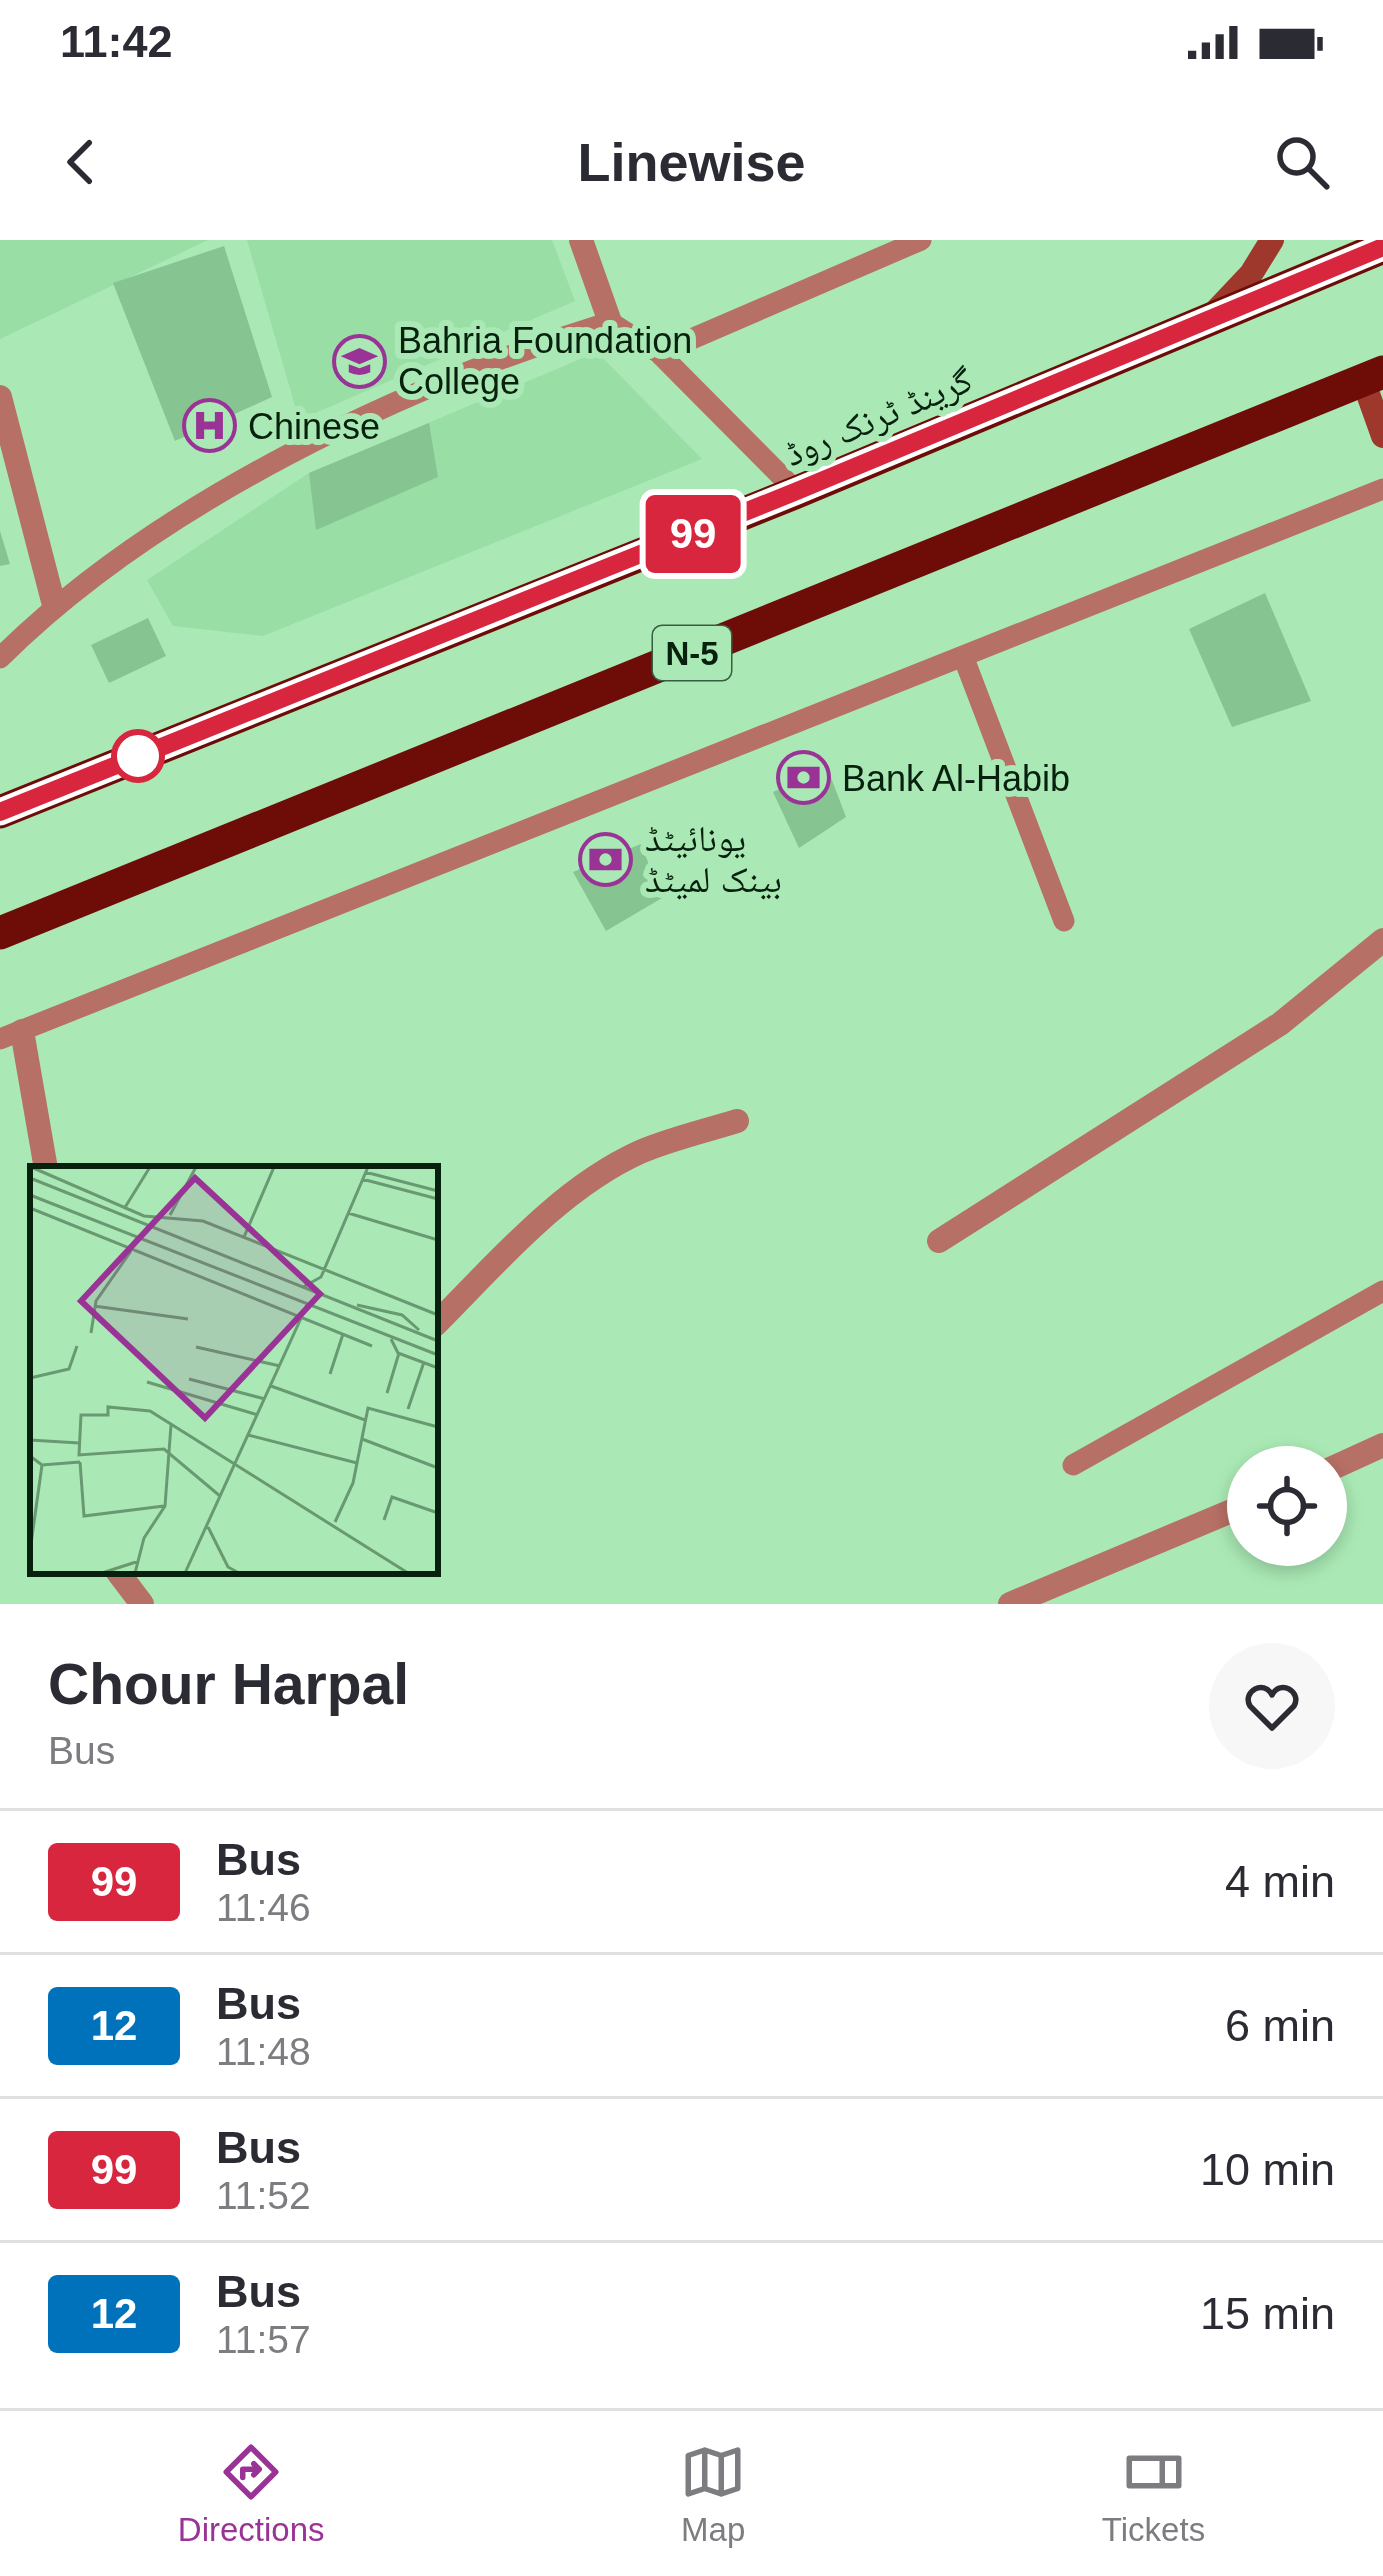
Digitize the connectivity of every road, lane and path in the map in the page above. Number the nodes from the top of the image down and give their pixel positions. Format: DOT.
graph roads {
  1 [pos="581,240"];
  2 [pos="921,240"];
  3 [pos="1272,240"];
  4 [pos="1383,247"];
  5 [pos="1207,321"];
  6 [pos="610,322"];
  7 [pos="658,353"];
  8 [pos="1373,376"];
  9 [pos="0,397"];
  10 [pos="1383,436"];
  11 [pos="1383,489"];
  12 [pos="797,491"];
  13 [pos="54,605"];
  14 [pos="963,656"];
  15 [pos="0,658"];
  16 [pos="0,812"];
  17 [pos="1064,921"];
  18 [pos="0,933"];
  19 [pos="1383,940"];
  20 [pos="11,1035"];
  21 [pos="737,1121"];
  22 [pos="45,1166"];
  23 [pos="939,1241"];
  24 [pos="1383,1291"];
  25 [pos="438,1321"];
  26 [pos="1383,1445"];
  27 [pos="1347,1461"];
  28 [pos="1073,1465"];
  29 [pos="1227,1513"];
  30 [pos="119,1574"];
  31 [pos="142,1604"];
  32 [pos="1010,1604"];
  1 -- 6 [label="street"];
  2 -- 7 [label="lane"];
  3 -- 5 [label="main road"];
  4 -- 5 [label="highway, گرینڈ ٹرنک روڈ"];
  5 -- 12 [label="highway, گرینڈ ٹرنک روڈ"];
  6 -- 7 [label="lane"];
  6 -- 13 [label="lane"];
  7 -- 12 [label="lane"];
  8 -- 10 [label="main road"];
  8 -- 18 [label="highway, N-5"];
  9 -- 13 [label="street"];
  11 -- 14 [label="lane"];
  12 -- 16 [label="highway, گرینڈ ٹرنک روڈ"];
  13 -- 15 [label="lane"];
  14 -- 17 [label="lane"];
  14 -- 20 [label="lane"];
  19 -- 23 [label="street"];
  20 -- 22 [label="street"];
  21 -- 25 [label="street"];
  24 -- 28 [label="lane"];
  26 -- 27 [label="street"];
  29 -- 32 [label="street"];
  30 -- 31 [label="street"];
}
